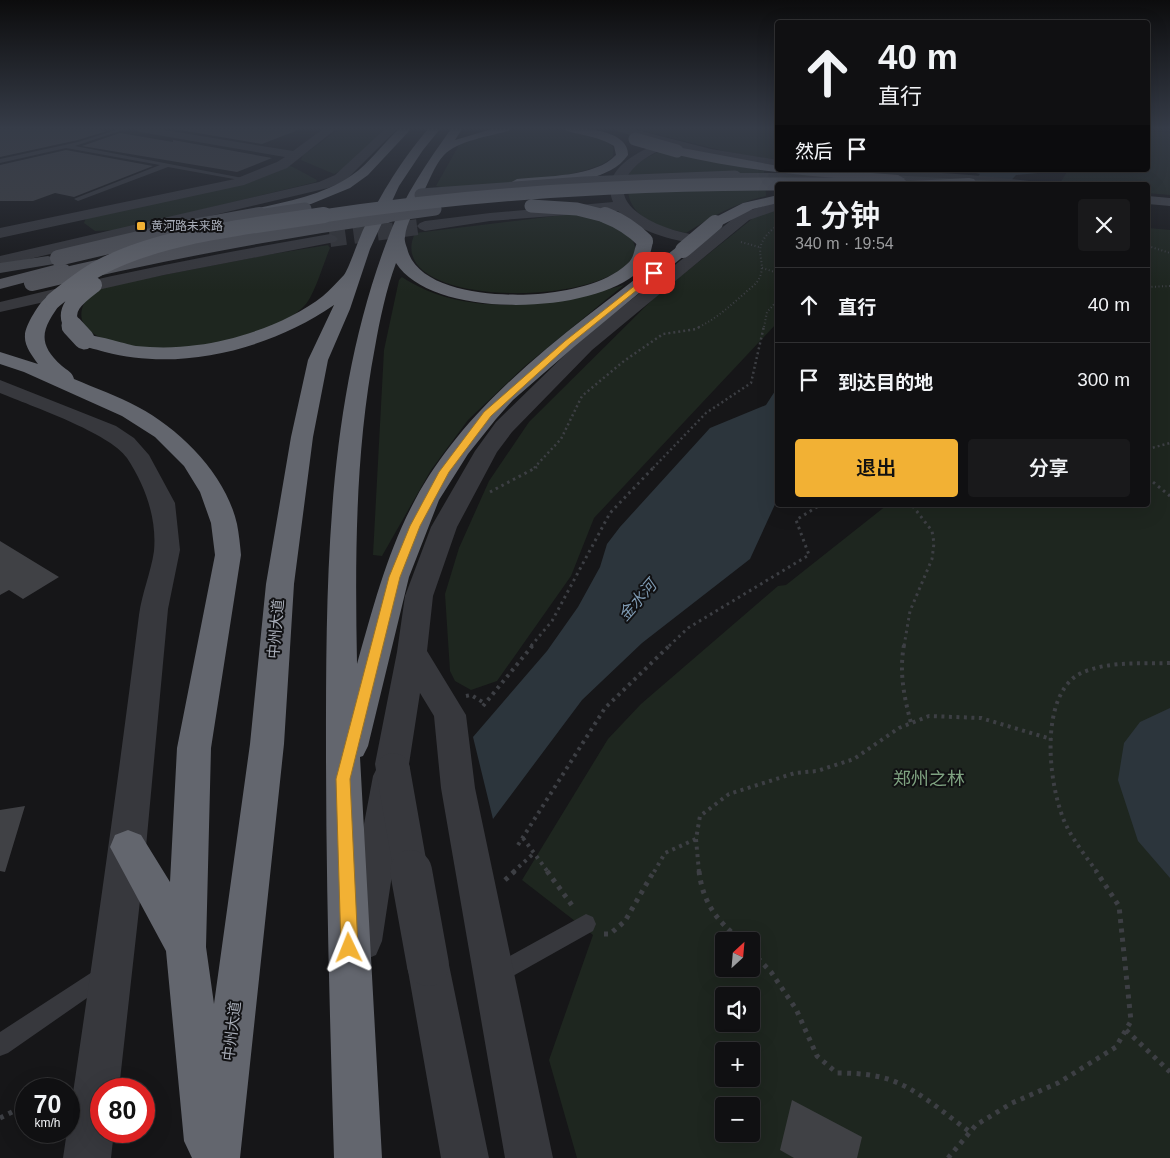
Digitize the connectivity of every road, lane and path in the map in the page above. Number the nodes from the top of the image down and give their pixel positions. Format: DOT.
graph roads {
  1 [pos="119,183"];
  2 [pos="227,183"];
  3 [pos="328,183"];
  4 [pos="348,183"];
  5 [pos="394,183"];
  6 [pos="420,183"];
  7 [pos="516,183"];
  8 [pos="588,183"];
  9 [pos="618,183"];
  10 [pos="673,183"];
  11 [pos="724,183"];
  12 [pos="738,184"];
  13 [pos="775,184"];
  14 [pos="775,190"];
  15 [pos="421,195"];
  16 [pos="78,198"];
  17 [pos="775,200"];
  18 [pos="1150,200"];
  19 [pos="1170,202"];
  20 [pos="622,206"];
  21 [pos="775,206"];
  22 [pos="435,209"];
  23 [pos="338,221"];
  24 [pos="425,226"];
  25 [pos="775,227"];
  26 [pos="166,232"];
  27 [pos="0,233"];
  28 [pos="713,233"];
  29 [pos="396,235"];
  30 [pos="330,239"];
  31 [pos="199,246"];
  32 [pos="1150,247"];
  33 [pos="1170,253"];
  34 [pos="0,261"];
  35 [pos="48,261"];
  36 [pos="0,268"];
  37 [pos="762,268"];
  38 [pos="775,272"];
  39 [pos="0,274"];
  40 [pos="353,274"];
  41 [pos="0,284"];
  42 [pos="1170,286"];
  43 [pos="1150,288"];
  44 [pos="0,292"];
  45 [pos="775,303"];
  46 [pos="0,307"];
  47 [pos="0,358"];
  48 [pos="0,386"];
  49 [pos="77,387"];
  50 [pos="1170,443"];
  51 [pos="1150,448"];
  52 [pos="1150,480"];
  53 [pos="484,496"];
  54 [pos="1170,496"];
  55 [pos="817,507"];
  56 [pos="914,507"];
  57 [pos="412,652"];
  58 [pos="1170,663"];
  59 [pos="461,697"];
  60 [pos="911,723"];
  61 [pos="1052,739"];
  62 [pos="392,767"];
  63 [pos="343,779"];
  64 [pos="523,838"];
  65 [pos="696,839"];
  66 [pos="518,845"];
  67 [pos="128,847"];
  68 [pos="534,853"];
  69 [pos="502,882"];
  70 [pos="586,924"];
  71 [pos="731,932"];
  72 [pos="186,947"];
  73 [pos="760,960"];
  74 [pos="112,969"];
  75 [pos="494,975"];
  76 [pos="352,1004"];
  77 [pos="1126,1030"];
  78 [pos="0,1045"];
  79 [pos="1170,1072"];
  80 [pos="15,1110"];
  81 [pos="0,1118"];
  82 [pos="970,1132"];
  83 [pos="87,1158"];
  84 [pos="210,1158"];
  85 [pos="216,1158"];
  86 [pos="358,1158"];
  87 [pos="465,1158"];
  88 [pos="530,1158"];
  89 [pos="948,1158"];
  1 -- 16 [label="lane"];
  2 -- 27 [label="street"];
  3 -- 34 [label="street"];
  4 -- 26 [label="highway, bridge"];
  5 -- 40 [label="highway, 中州大道"];
  6 -- 29 [label="highway, 中州大道"];
  7 -- 15 [label="highway, bridge"];
  8 -- 15 [label="main road, bridge"];
  9 -- 20 [label="street"];
  10 -- 12 [label="main road, bridge"];
  11 -- 49 [label="highway, bridge"];
  12 -- 13 [label="main road"];
  12 -- 14 [label="main road"];
  12 -- 22 [label="main road"];
  15 -- 26 [label="main road, bridge"];
  17 -- 28 [label="highway"];
  18 -- 19 [label="main road"];
  20 -- 24 [label="street"];
  20 -- 28 [label="street"];
  21 -- 28 [label="street"];
  22 -- 23 [label="main road, bridge"];
  22 -- 29 [label="highway, bridge"];
  23 -- 31 [label="main road, bridge"];
  23 -- 41 [label="main road, bridge"];
  25 -- 37 [label="path"];
  26 -- 35 [label="main road, bridge"];
  28 -- 57 [label="street"];
  28 -- 63 [label="highway, bridge"];
  29 -- 63 [label="highway, 中州大道"];
  30 -- 46 [label="street"];
  31 -- 40 [label="highway, bridge"];
  31 -- 44 [label="main road, bridge"];
  32 -- 33 [label="path"];
  35 -- 36 [label="main road"];
  35 -- 39 [label="main road"];
  37 -- 38 [label="path"];
  37 -- 53 [label="path"];
  40 -- 85 [label="highway, 中州大道"];
  42 -- 43 [label="path"];
  45 -- 59 [label="path"];
  47 -- 49 [label="highway"];
  48 -- 67 [label="street"];
  49 -- 72 [label="highway"];
  50 -- 51 [label="path"];
  52 -- 54 [label="path"];
  55 -- 64 [label="path"];
  56 -- 60 [label="path"];
  57 -- 62 [label="street"];
  57 -- 75 [label="street"];
  58 -- 61 [label="path"];
  60 -- 61 [label="path"];
  60 -- 65 [label="path"];
  61 -- 77 [label="path"];
  62 -- 76 [label="street"];
  62 -- 87 [label="street, bridge"];
  63 -- 76 [label="highway, 中州大道"];
  64 -- 66 [label="path"];
  64 -- 68 [label="path"];
  65 -- 70 [label="path"];
  65 -- 71 [label="path"];
  67 -- 72 [label="highway"];
  67 -- 74 [label="street"];
  68 -- 69 [label="path"];
  68 -- 70 [label="path"];
  70 -- 75 [label="lane"];
  72 -- 84 [label="highway"];
  73 -- 82 [label="path"];
  74 -- 78 [label="lane"];
  74 -- 83 [label="street"];
  75 -- 88 [label="street"];
  76 -- 86 [label="highway, 中州大道"];
  77 -- 79 [label="path"];
  77 -- 82 [label="path"];
  80 -- 81 [label="path"];
  82 -- 89 [label="path"];
}
